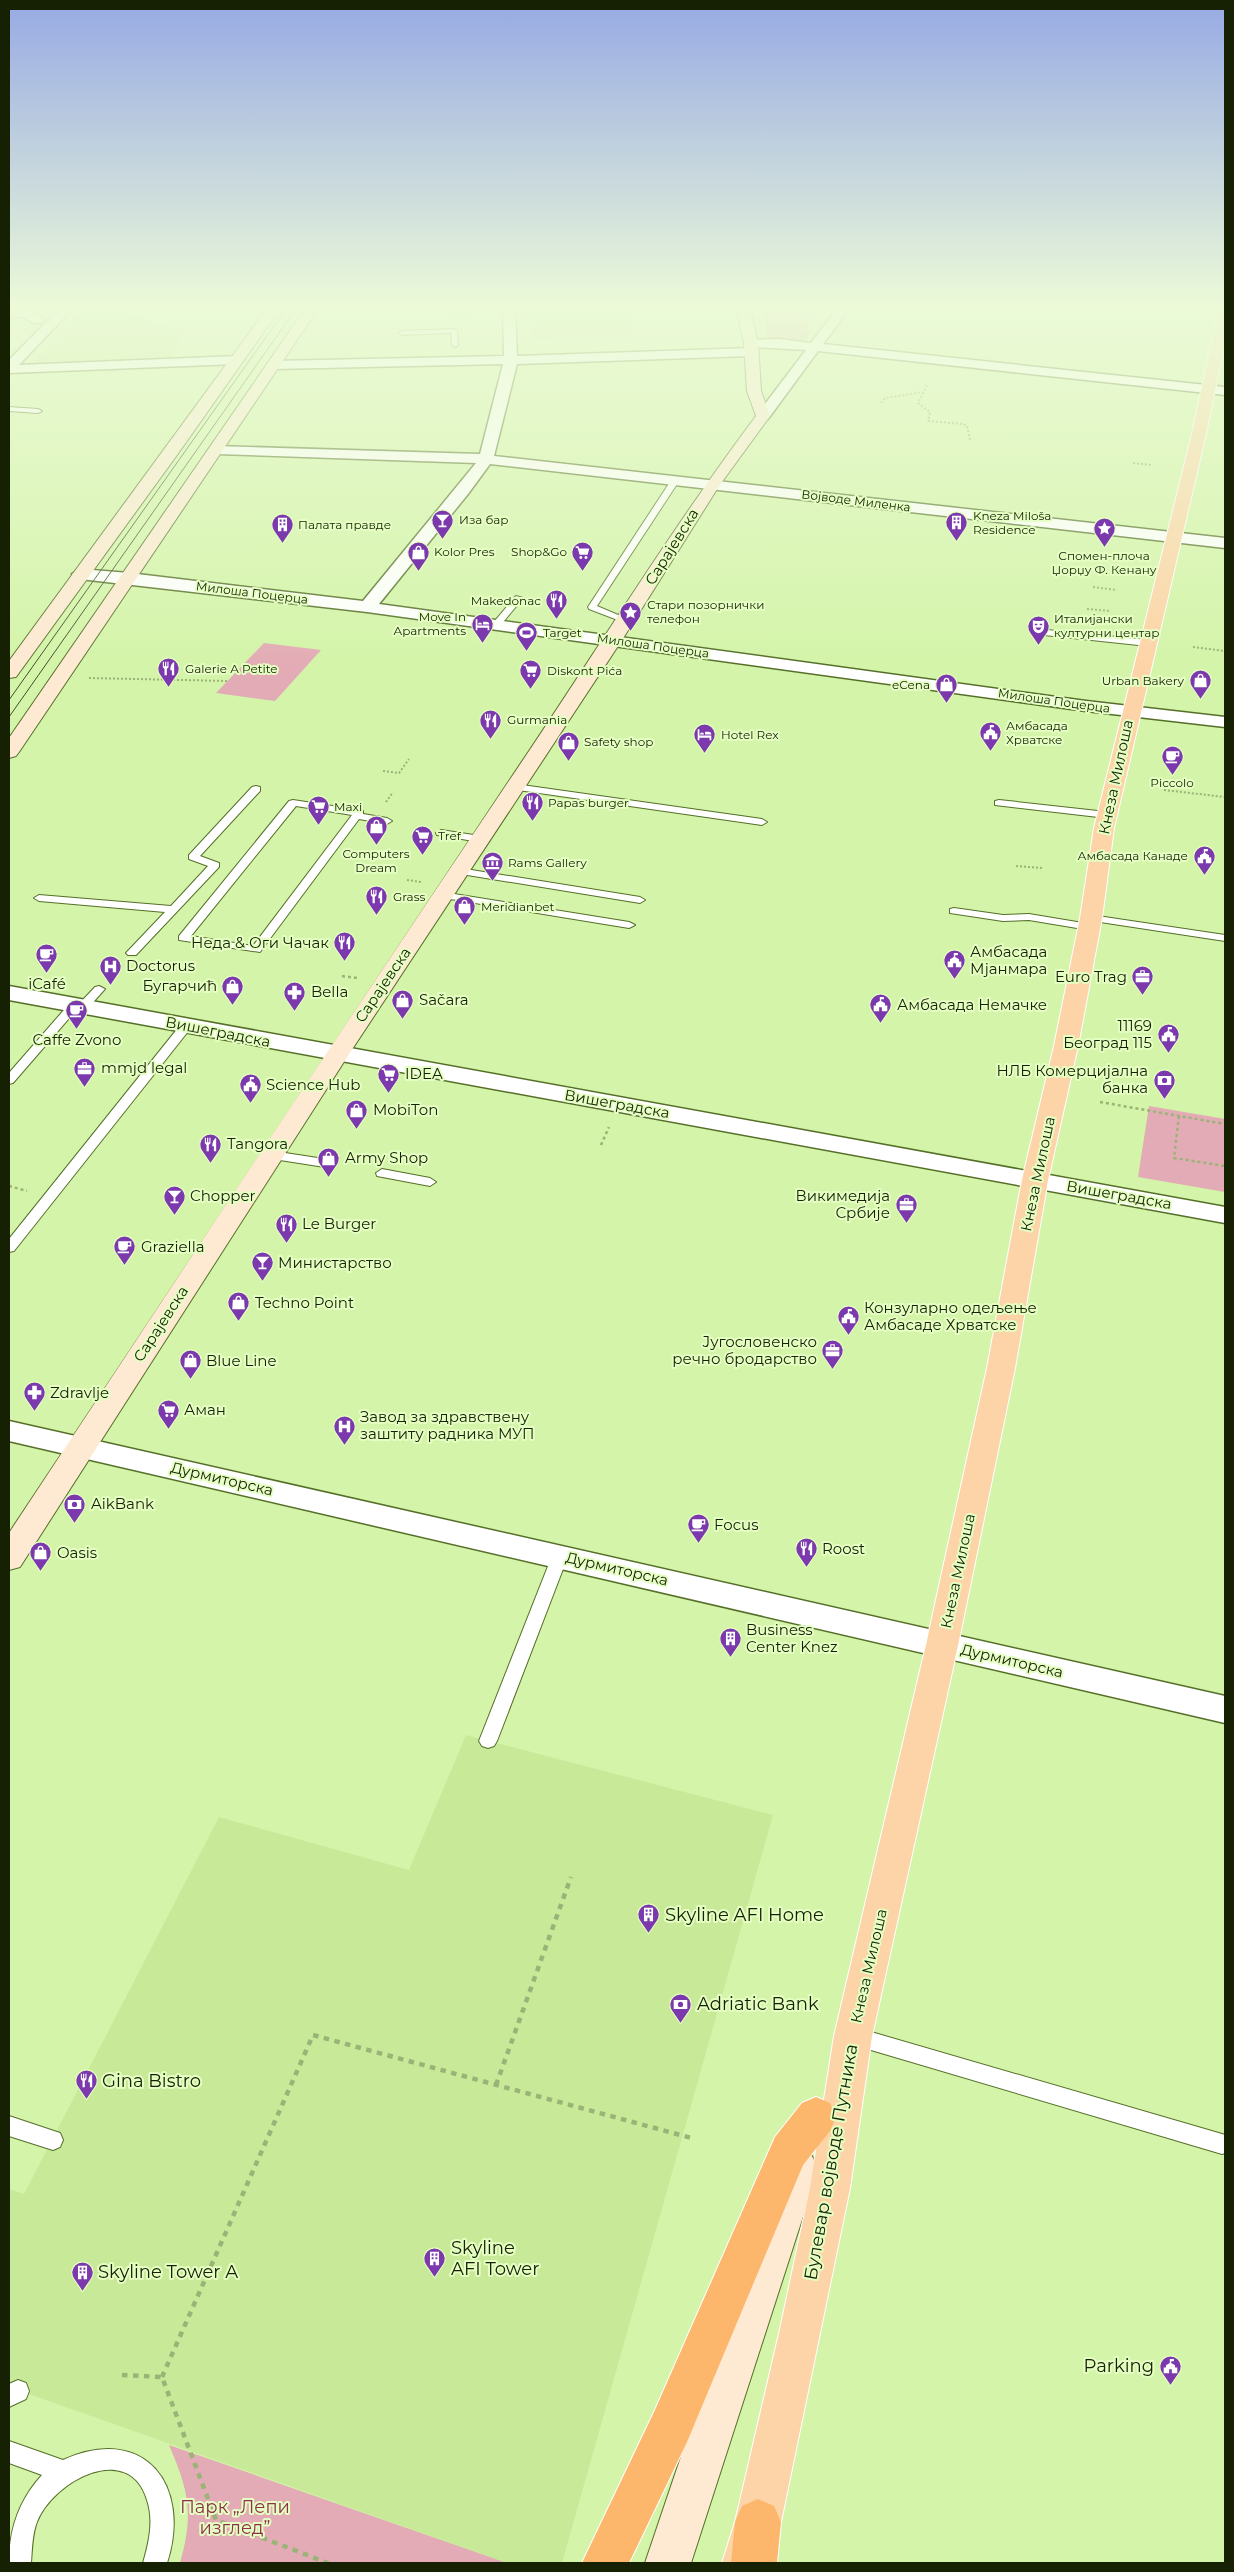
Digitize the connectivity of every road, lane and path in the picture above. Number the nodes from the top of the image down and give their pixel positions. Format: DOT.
graph roads {
  1 [pos="189,426"];
  2 [pos="233,426"];
  3 [pos="494,426"];
  4 [pos="756,426"];
  5 [pos="967,426"];
  6 [pos="1199,426"];
  7 [pos="970,440"];
  8 [pos="217,450"];
  9 [pos="486,458"];
  10 [pos="1133,463"];
  11 [pos="1151,465"];
  12 [pos="675,480"];
  13 [pos="712,485"];
  14 [pos="1174,537"];
  15 [pos="1225,543"];
  16 [pos="80,574"];
  17 [pos="129,578"];
  18 [pos="1093,588"];
  19 [pos="1116,591"];
  20 [pos="519,598"];
  21 [pos="367,608"];
  22 [pos="1087,608"];
  23 [pos="1111,610"];
  24 [pos="626,620"];
  25 [pos="496,625"];
  26 [pos="1048,631"];
  27 [pos="613,640"];
  28 [pos="1148,642"];
  29 [pos="1193,647"];
  30 [pos="1225,651"];
  31 [pos="9,674"];
  32 [pos="83,677"];
  33 [pos="228,681"];
  34 [pos="1131,712"];
  35 [pos="1225,722"];
  36 [pos="9,752"];
  37 [pos="409,758"];
  38 [pos="383,771"];
  39 [pos="515,787"];
  40 [pos="256,789"];
  41 [pos="1164,790"];
  42 [pos="393,792"];
  43 [pos="390,796"];
  44 [pos="1225,798"];
  45 [pos="998,803"];
  46 [pos="1107,815"];
  47 [pos="355,818"];
  48 [pos="386,822"];
  49 [pos="762,822"];
  50 [pos="442,831"];
  51 [pos="482,837"];
  52 [pos="1016,866"];
  53 [pos="1042,868"];
  54 [pos="458,871"];
  55 [pos="407,880"];
  56 [pos="424,882"];
  57 [pos="442,895"];
  58 [pos="38,898"];
  59 [pos="640,900"];
  60 [pos="956,908"];
  61 [pos="174,909"];
  62 [pos="1090,922"];
  63 [pos="629,925"];
  64 [pos="1225,938"];
  65 [pos="132,953"];
  66 [pos="342,976"];
  67 [pos="358,978"];
  68 [pos="99,988"];
  69 [pos="9,993"];
  70 [pos="79,1006"];
  71 [pos="186,1026"];
  72 [pos="337,1054"];
  73 [pos="9,1080"];
  74 [pos="1100,1102"];
  75 [pos="1180,1116"];
  76 [pos="610,1124"];
  77 [pos="1225,1124"];
  78 [pos="601,1145"];
  79 [pos="272,1155"];
  80 [pos="331,1164"];
  81 [pos="1225,1166"];
  82 [pos="382,1173"];
  83 [pos="1036,1180"];
  84 [pos="430,1182"];
  85 [pos="1225,1215"];
  86 [pos="9,1248"];
  87 [pos="9,1431"];
  88 [pos="82,1446"];
  89 [pos="560,1556"];
  90 [pos="9,1558"];
  91 [pos="942,1645"];
  92 [pos="1225,1710"];
  93 [pos="488,1741"];
  94 [pos="571,1877"];
  95 [pos="853,2036"];
  96 [pos="496,2085"];
  97 [pos="816,2117"];
  98 [pos="9,2126"];
  99 [pos="53,2140"];
  100 [pos="695,2140"];
  101 [pos="1222,2144"];
  102 [pos="122,2375"];
  103 [pos="162,2377"];
  104 [pos="9,2452"];
  105 [pos="64,2472"];
  106 [pos="752,2550"];
  107 [pos="19,2563"];
  108 [pos="155,2563"];
  109 [pos="328,2563"];
  110 [pos="605,2563"];
  111 [pos="668,2563"];
  1 -- 16 [label="main road"];
  2 -- 8 [label="main road"];
  3 -- 9 [label="street"];
  4 -- 13 [label="main road, Сарајевска"];
  5 -- 7 [label="path"];
  6 -- 14 [label="main road, Кнеза Милоша"];
  8 -- 9 [label="street, Војводе Миленка"];
  8 -- 17 [label="main road"];
  9 -- 12 [label="street, Војводе Миленка"];
  9 -- 21 [label="street"];
  10 -- 11 [label="path"];
  12 -- 13 [label="street, Војводе Миленка"];
  12 -- 24 [label="lane"];
  13 -- 14 [label="street, Војводе Миленка"];
  13 -- 24 [label="main road, Сарајевска"];
  14 -- 15 [label="street, Војводе Миленка"];
  14 -- 28 [label="main road, Кнеза Милоша"];
  16 -- 17 [label="street, Милоша Поцерца"];
  16 -- 31 [label="main road"];
  17 -- 21 [label="street, Милоша Поцерца"];
  17 -- 36 [label="main road"];
  18 -- 19 [label="path"];
  20 -- 25 [label="lane"];
  21 -- 25 [label="street, Милоша Поцерца"];
  22 -- 23 [label="path"];
  24 -- 27 [label="main road, Сарајевска"];
  25 -- 27 [label="street, Милоша Поцерца"];
  26 -- 28 [label="lane"];
  27 -- 34 [label="street, Милоша Поцерца"];
  27 -- 39 [label="main road, Сарајевска"];
  28 -- 34 [label="main road, Кнеза Милоша"];
  29 -- 30 [label="path"];
  32 -- 33 [label="path"];
  34 -- 35 [label="street, Милоша Поцерца"];
  34 -- 46 [label="main road, Кнеза Милоша"];
  37 -- 38 [label="path"];
  39 -- 49 [label="lane"];
  39 -- 51 [label="main road, Сарајевска"];
  40 -- 61 [label="lane"];
  41 -- 44 [label="path"];
  42 -- 43 [label="path"];
  45 -- 46 [label="lane"];
  46 -- 62 [label="main road, Кнеза Милоша"];
  47 -- 47 [label="lane"];
  47 -- 48 [label="lane"];
  50 -- 51 [label="lane"];
  51 -- 54 [label="main road, Сарајевска"];
  52 -- 53 [label="path"];
  54 -- 57 [label="main road, Сарајевска"];
  54 -- 59 [label="lane"];
  55 -- 56 [label="path"];
  57 -- 63 [label="lane"];
  57 -- 72 [label="main road, Сарајевска"];
  58 -- 61 [label="lane"];
  60 -- 62 [label="lane"];
  61 -- 65 [label="lane"];
  62 -- 64 [label="lane"];
  62 -- 83 [label="main road, Кнеза Милоша"];
  66 -- 67 [label="path"];
  68 -- 70 [label="lane"];
  69 -- 70 [label="street, Вишеградска"];
  70 -- 71 [label="street, Вишеградска"];
  70 -- 73 [label="lane"];
  71 -- 72 [label="street, Вишеградска"];
  71 -- 86 [label="lane"];
  72 -- 79 [label="main road, Сарајевска"];
  72 -- 83 [label="street, Вишеградска"];
  74 -- 75 [label="path"];
  75 -- 77 [label="path"];
  75 -- 81 [label="path"];
  76 -- 78 [label="path"];
  79 -- 80 [label="lane"];
  79 -- 88 [label="main road, Сарајевска"];
  82 -- 84 [label="lane"];
  83 -- 85 [label="street, Вишеградска"];
  83 -- 91 [label="main road, Кнеза Милоша"];
  87 -- 88 [label="street, Дурмиторска"];
  88 -- 89 [label="street, Дурмиторска"];
  88 -- 90 [label="main road, Сарајевска"];
  89 -- 91 [label="street, Дурмиторска"];
  89 -- 93 [label="lane"];
  91 -- 92 [label="street, Дурмиторска"];
  91 -- 95 [label="main road, Кнеза Милоша"];
  94 -- 96 [label="path"];
  95 -- 97 [label="main road, Булевар војводе Путника"];
  95 -- 101 [label="lane"];
  95 -- 106 [label="main road, Булевар војводе Путника"];
  96 -- 100 [label="path"];
  96 -- 103 [label="path"];
  97 -- 110 [label="highway"];
  97 -- 111 [label="main road, Булевар војводе Путника"];
  98 -- 99 [label="lane"];
  102 -- 103 [label="path"];
  103 -- 109 [label="path"];
  104 -- 105 [label="lane"];
  105 -- 107 [label="lane"];
  105 -- 108 [label="lane"];
}
